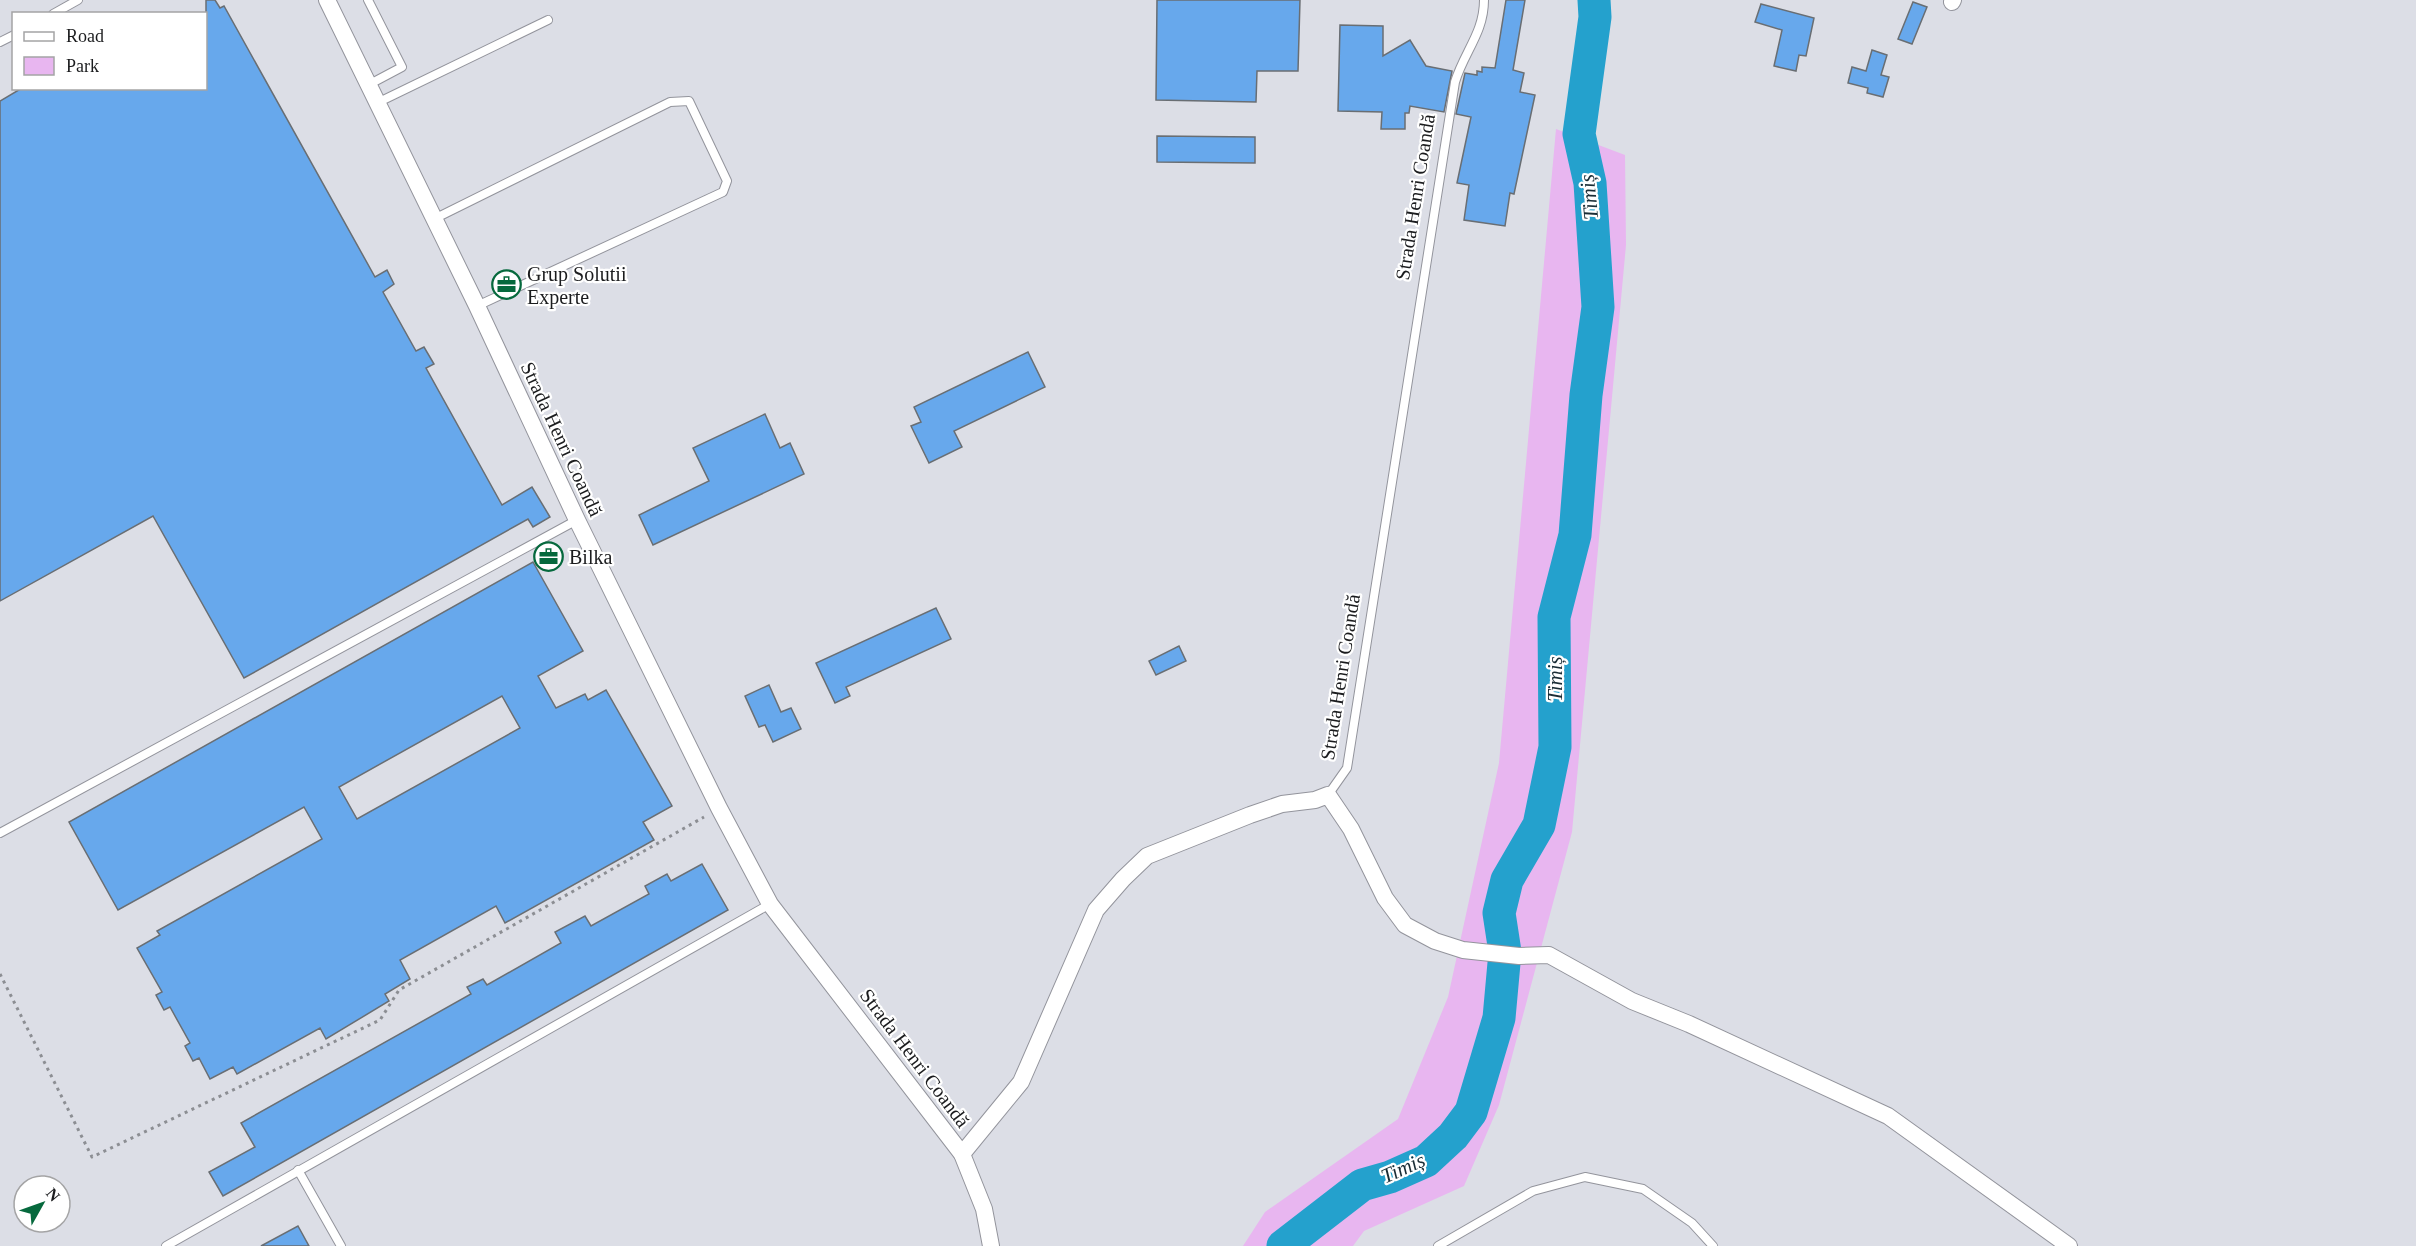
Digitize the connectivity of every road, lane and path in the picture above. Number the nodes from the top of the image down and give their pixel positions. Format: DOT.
graph roads {
  1 [pos="78,0"];
  2 [pos="327,0"];
  3 [pos="368,0"];
  4 [pos="1484,0"];
  5 [pos="57,12"];
  6 [pos="548,20"];
  7 [pos="370,84"];
  8 [pos="379,102"];
  9 [pos="434,219"];
  10 [pos="477,306"];
  11 [pos="577,520"];
  12 [pos="1328,795"];
  13 [pos="719,808"];
  14 [pos="0,833"];
  15 [pos="770,904"];
  16 [pos="0,974"];
  17 [pos="962,1154"];
  18 [pos="298,1170"];
  19 [pos="166,1246"];
  20 [pos="341,1246"];
  21 [pos="991,1246"];
  22 [pos="1438,1246"];
  23 [pos="1713,1246"];
  24 [pos="2069,1246"];
  1 -- 5 [label="lane"];
  2 -- 7 [label="street, Strada Henri Coandă"];
  3 -- 7 [label="lane"];
  4 -- 12 [label="lane, Strada Henri Coandă"];
  6 -- 8 [label="lane"];
  7 -- 8 [label="street, Strada Henri Coandă"];
  8 -- 9 [label="street, Strada Henri Coandă"];
  9 -- 10 [label="street, Strada Henri Coandă"];
  9 -- 10 [label="lane"];
  10 -- 11 [label="street, Strada Henri Coandă"];
  11 -- 13 [label="street, Strada Henri Coandă"];
  11 -- 14 [label="lane"];
  12 -- 17 [label="street, Strada Henri Coandă"];
  12 -- 24 [label="street"];
  13 -- 15 [label="street, Strada Henri Coandă"];
  13 -- 16 [label="path"];
  15 -- 17 [label="street, Strada Henri Coandă"];
  15 -- 18 [label="lane"];
  17 -- 21 [label="street"];
  18 -- 19 [label="lane"];
  18 -- 20 [label="lane"];
  22 -- 23 [label="lane"];
}
